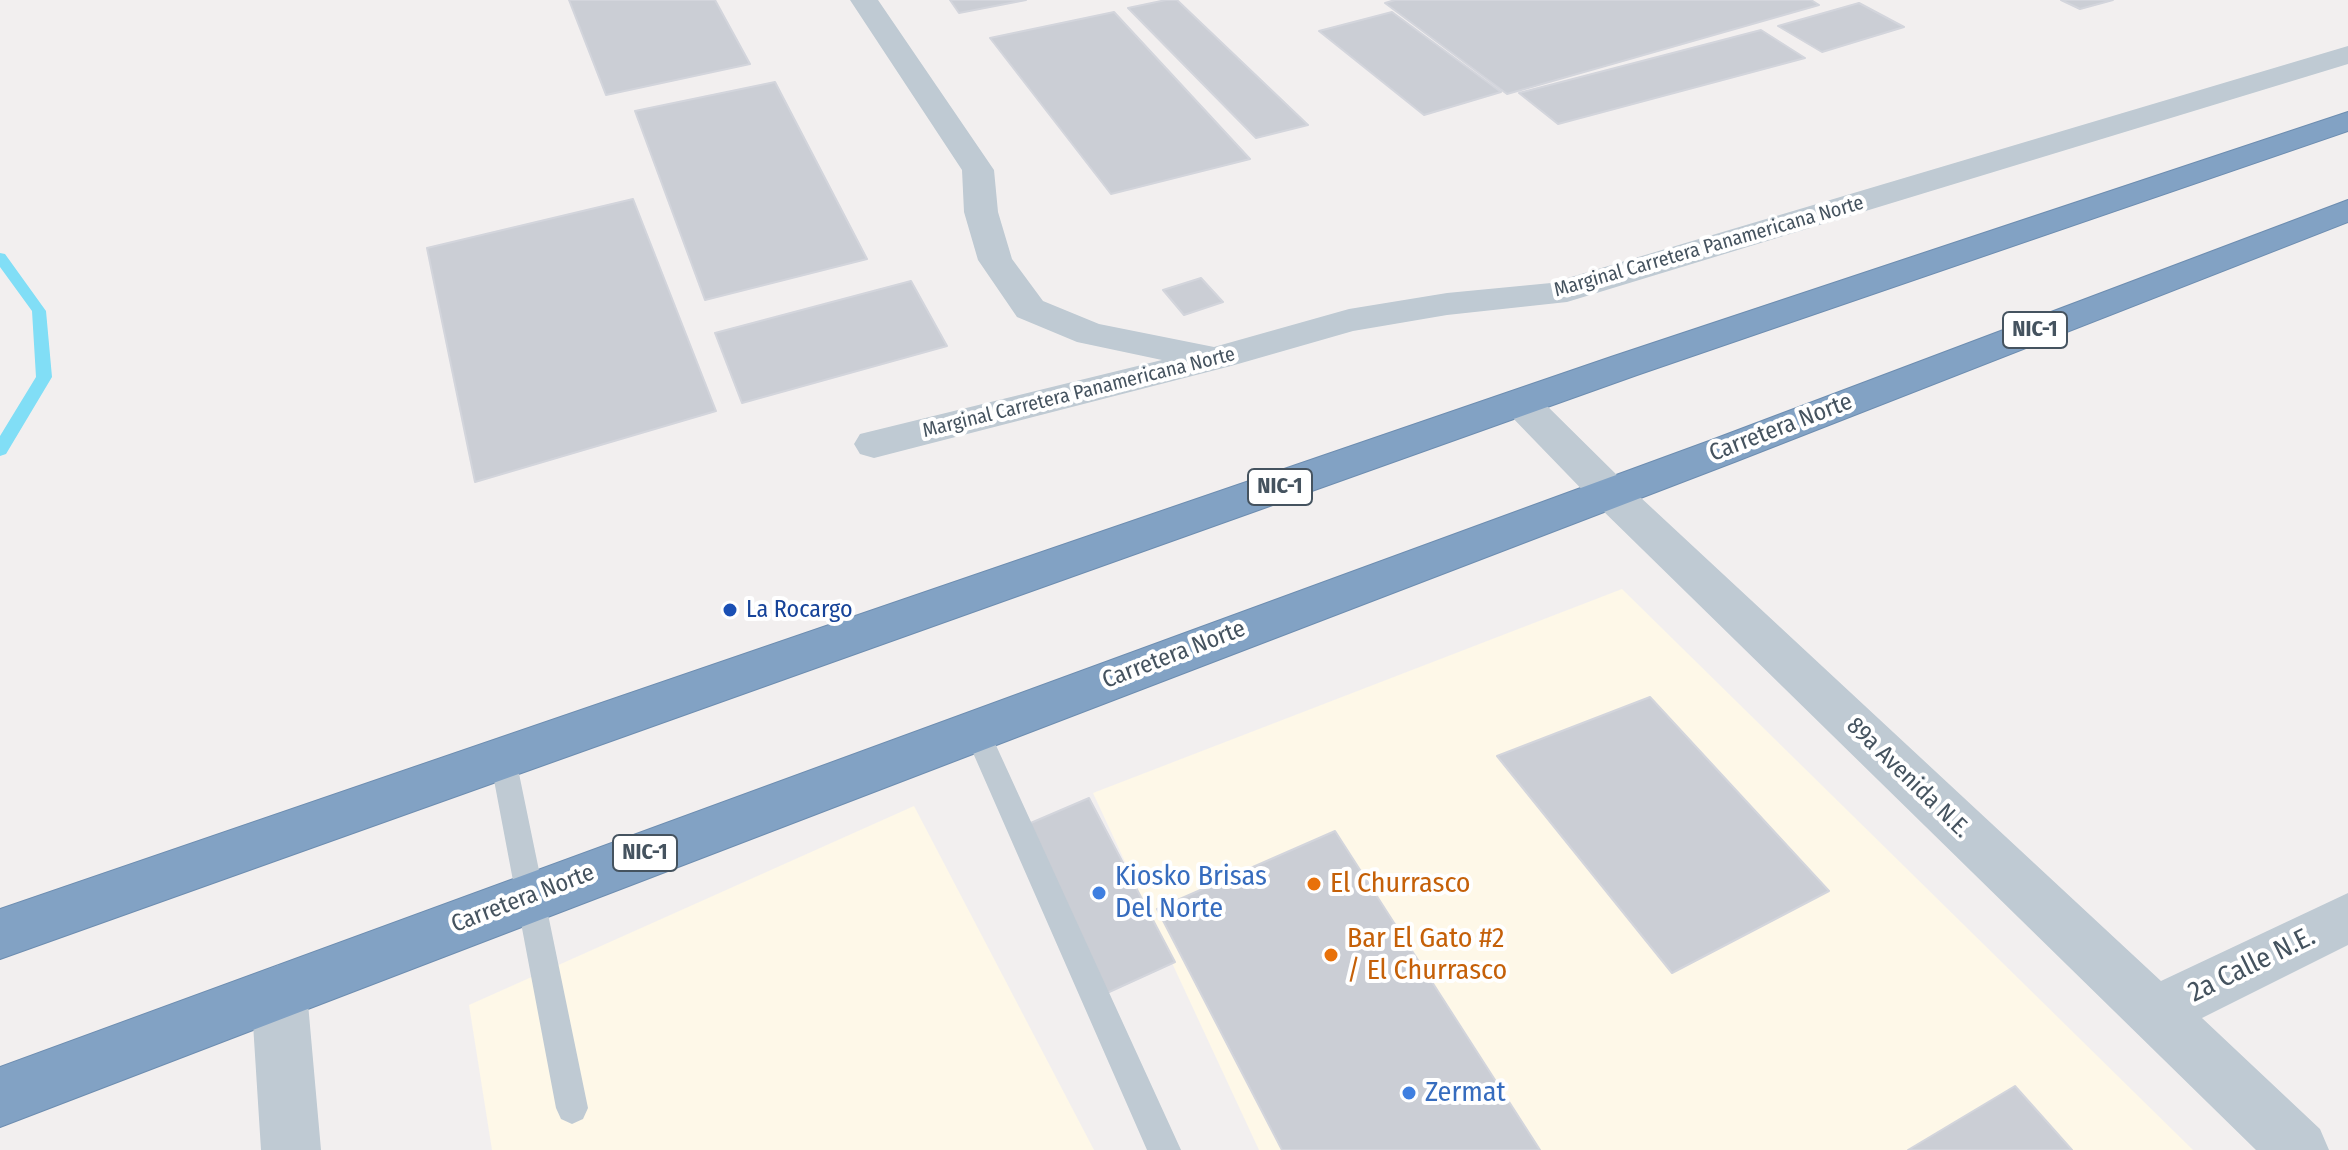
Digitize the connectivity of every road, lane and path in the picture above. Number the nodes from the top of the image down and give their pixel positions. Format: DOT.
graph roads {
  1 [pos="864,0"];
  2 [pos="2348,55"];
  3 [pos="2348,121"];
  4 [pos="2348,210"];
  5 [pos="1218,358"];
  6 [pos="1521,403"];
  7 [pos="874,444"];
  8 [pos="1610,493"];
  9 [pos="976,730"];
  10 [pos="503,759"];
  11 [pos="529,897"];
  12 [pos="2348,918"];
  13 [pos="0,934"];
  14 [pos="279,992"];
  15 [pos="2156,1012"];
  16 [pos="0,1097"];
  17 [pos="572,1108"];
  18 [pos="291,1150"];
  19 [pos="1164,1150"];
  20 [pos="2299,1150"];
  1 -- 5 [label="street"];
  2 -- 5 [label="street, Marginal Carretera Panamericana Norte"];
  3 -- 6 [label="highway, NIC-1"];
  4 -- 8 [label="highway, Carretera Norte / NIC-1"];
  5 -- 7 [label="street, Marginal Carretera Panamericana Norte"];
  6 -- 8 [label="street, 89a Avenida N.E."];
  6 -- 10 [label="highway, NIC-1"];
  8 -- 9 [label="highway, Carretera Norte / NIC-1"];
  8 -- 15 [label="street, 89a Avenida N.E."];
  9 -- 11 [label="highway, Carretera Norte / NIC-1"];
  9 -- 19 [label="lane"];
  10 -- 11 [label="lane"];
  10 -- 13 [label="highway, NIC-1"];
  11 -- 14 [label="highway, Carretera Norte / NIC-1"];
  11 -- 17 [label="lane"];
  12 -- 15 [label="street, 2a Calle N.E."];
  14 -- 16 [label="highway, Carretera Norte / NIC-1"];
  14 -- 18 [label="street"];
  15 -- 20 [label="street, 89a Avenida N.E."];
}
